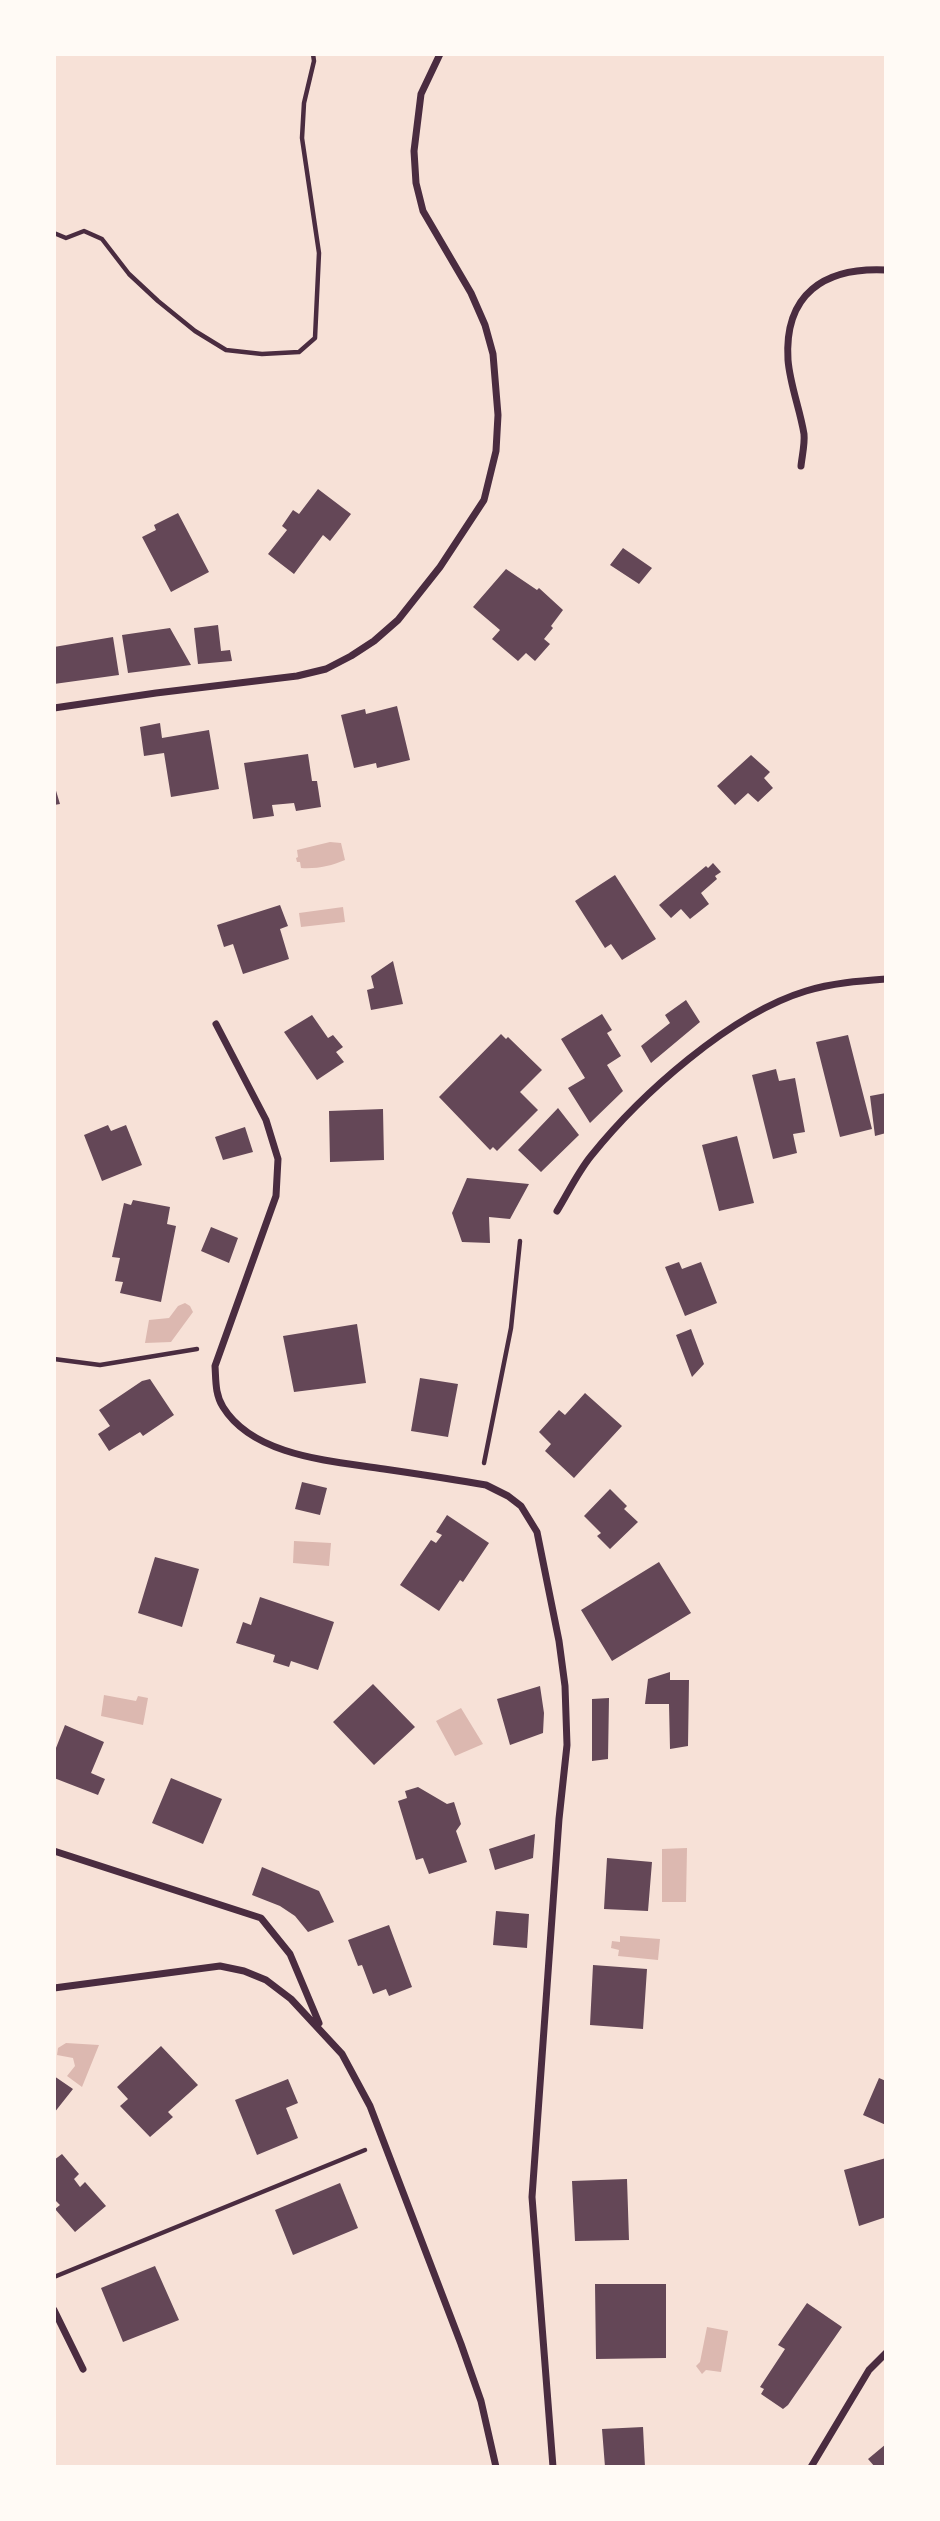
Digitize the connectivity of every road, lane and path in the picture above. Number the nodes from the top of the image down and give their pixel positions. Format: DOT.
graph roads {
  1 [pos="313,54"];
  2 [pos="440,54"];
  3 [pos="54,233"];
  4 [pos="886,270"];
  5 [pos="802,466"];
  6 [pos="54,708"];
  7 [pos="886,979"];
  8 [pos="216,1024"];
  9 [pos="557,1212"];
  10 [pos="520,1241"];
  11 [pos="222,1345"];
  12 [pos="54,1359"];
  13 [pos="482,1471"];
  14 [pos="54,1851"];
  15 [pos="54,1988"];
  16 [pos="321,2029"];
  17 [pos="384,2142"];
  18 [pos="54,2277"];
  19 [pos="54,2310"];
  20 [pos="886,2353"];
  21 [pos="83,2369"];
  22 [pos="496,2467"];
  23 [pos="553,2467"];
  24 [pos="811,2467"];
  1 -- 3 [label="path"];
  2 -- 6 [label="street"];
  4 -- 5 [label="street"];
  7 -- 9 [label="street"];
  8 -- 11 [label="street"];
  10 -- 13 [label="path"];
  11 -- 12 [label="path"];
  11 -- 23 [label="street"];
  14 -- 16 [label="street"];
  15 -- 16 [label="street"];
  16 -- 17 [label="street"];
  17 -- 18 [label="path"];
  17 -- 22 [label="street"];
  19 -- 21 [label="street"];
  20 -- 24 [label="street"];
}
